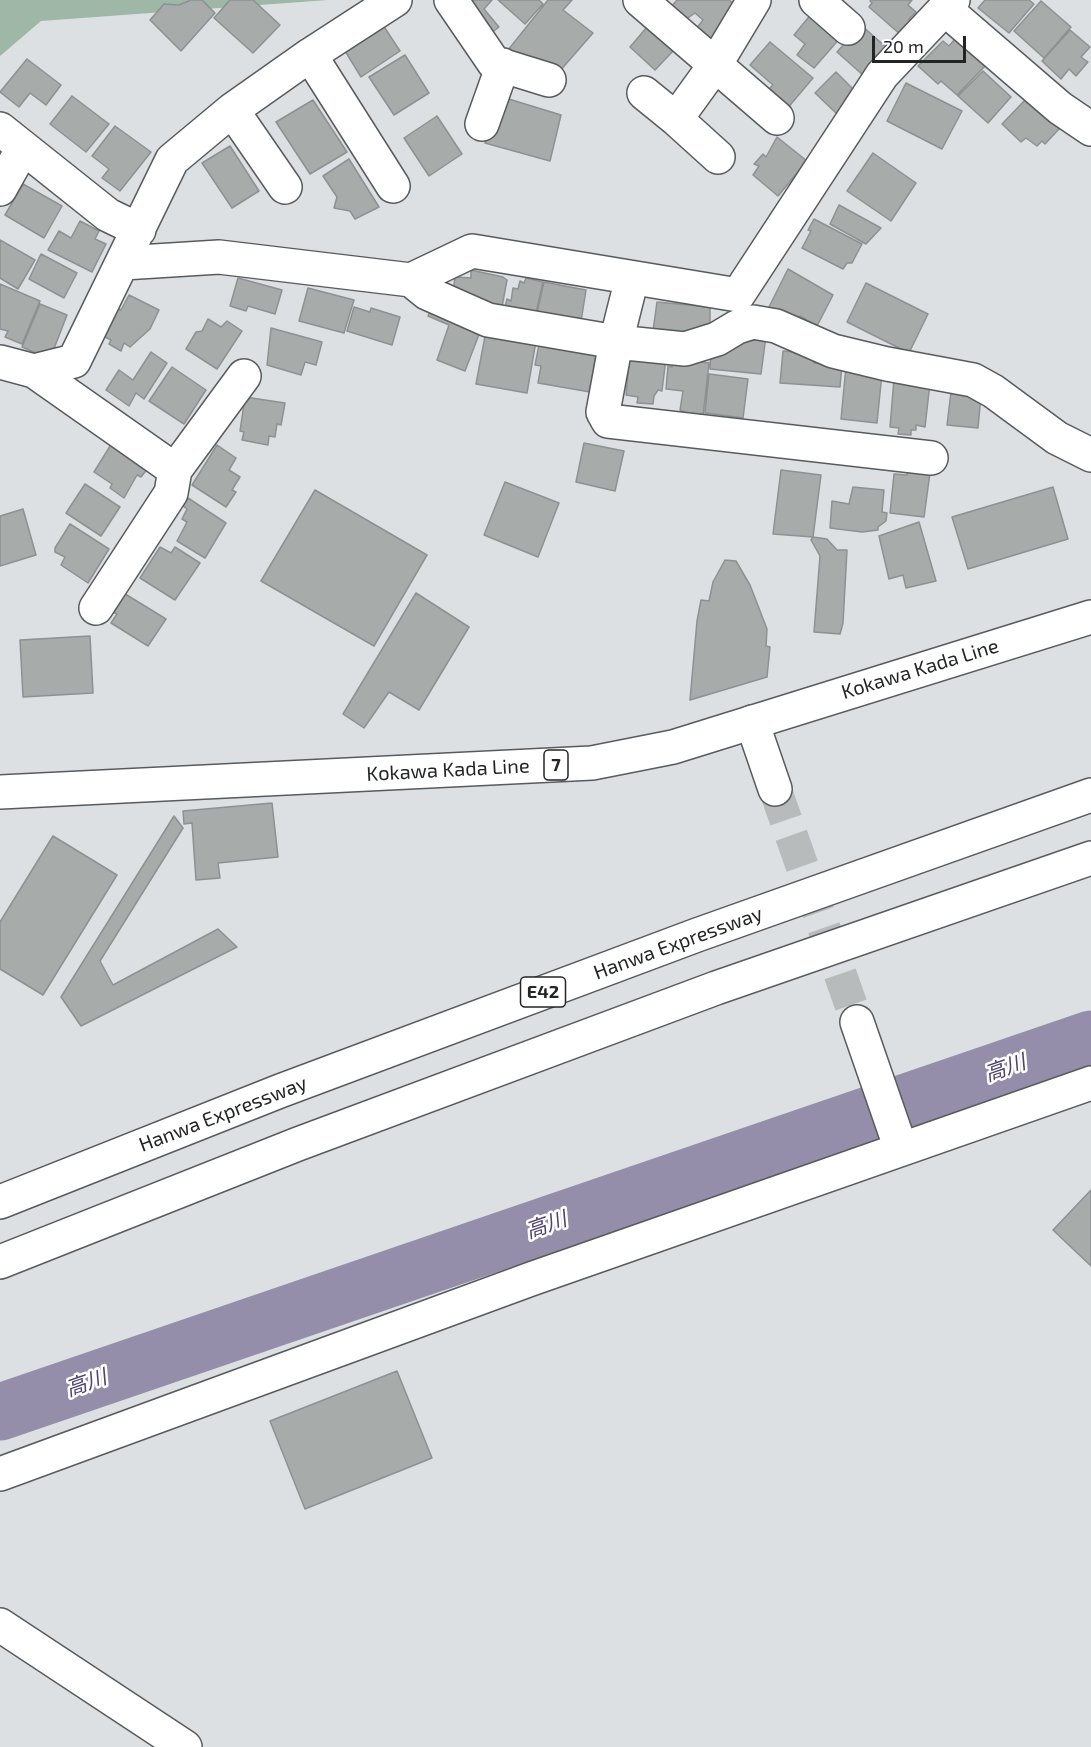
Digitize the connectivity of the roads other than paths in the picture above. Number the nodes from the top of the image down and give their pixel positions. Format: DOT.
graph roads {
  1 [pos="395,0"];
  2 [pos="451,0"];
  3 [pos="640,0"];
  4 [pos="754,0"];
  5 [pos="816,0"];
  6 [pos="949,4"];
  7 [pos="848,28"];
  8 [pos="310,55"];
  9 [pos="715,65"];
  10 [pos="503,66"];
  11 [pos="549,80"];
  12 [pos="644,93"];
  13 [pos="232,110"];
  14 [pos="777,118"];
  15 [pos="676,119"];
  16 [pos="482,124"];
  17 [pos="1091,129"];
  18 [pos="11,139"];
  19 [pos="718,157"];
  20 [pos="393,186"];
  21 [pos="285,187"];
  22 [pos="0,189"];
  23 [pos="139,230"];
  24 [pos="123,263"];
  25 [pos="632,278"];
  26 [pos="411,280"];
  27 [pos="616,342"];
  28 [pos="0,362"];
  29 [pos="34,371"];
  30 [pos="244,376"];
  31 [pos="1091,455"];
  32 [pos="931,458"];
  33 [pos="175,470"];
  34 [pos="96,608"];
  35 [pos="1091,617"];
  36 [pos="752,722"];
  37 [pos="775,789"];
  38 [pos="0,792"];
  39 [pos="1091,795"];
  40 [pos="1091,858"];
  41 [pos="857,1022"];
  42 [pos="1086,1089"];
  43 [pos="898,1140"];
  44 [pos="0,1202"];
  45 [pos="0,1262"];
  46 [pos="0,1474"];
  47 [pos="0,1625"];
  48 [pos="185,1747"];
  1 -- 8 [label="main road"];
  2 -- 10 [label="main road"];
  3 -- 9 [label="main road"];
  4 -- 9 [label="main road"];
  5 -- 7 [label="main road"];
  6 -- 17 [label="main road"];
  6 -- 25 [label="main road"];
  8 -- 13 [label="main road"];
  8 -- 20 [label="main road"];
  9 -- 14 [label="main road"];
  9 -- 15 [label="main road"];
  10 -- 11 [label="main road"];
  10 -- 16 [label="main road"];
  12 -- 15 [label="main road"];
  13 -- 21 [label="main road"];
  13 -- 23 [label="main road"];
  15 -- 19 [label="main road"];
  18 -- 22 [label="main road"];
  18 -- 23 [label="main road"];
  23 -- 24 [label="main road"];
  24 -- 26 [label="main road"];
  24 -- 29 [label="main road"];
  25 -- 26 [label="main road"];
  25 -- 27 [label="main road"];
  26 -- 27 [label="main road"];
  27 -- 31 [label="main road"];
  27 -- 32 [label="main road"];
  28 -- 29 [label="main road"];
  29 -- 33 [label="main road"];
  30 -- 33 [label="main road"];
  33 -- 34 [label="main road"];
  35 -- 36 [label="main road, Kokawa Kada Line / 7"];
  36 -- 37 [label="main road"];
  36 -- 38 [label="main road, Kokawa Kada Line / 7"];
  39 -- 44 [label="main road, Hanwa Expressway / E42"];
  40 -- 45 [label="main road"];
  41 -- 43 [label="main road"];
  42 -- 43 [label="main road"];
  43 -- 46 [label="main road"];
  47 -- 48 [label="main road"];
}
